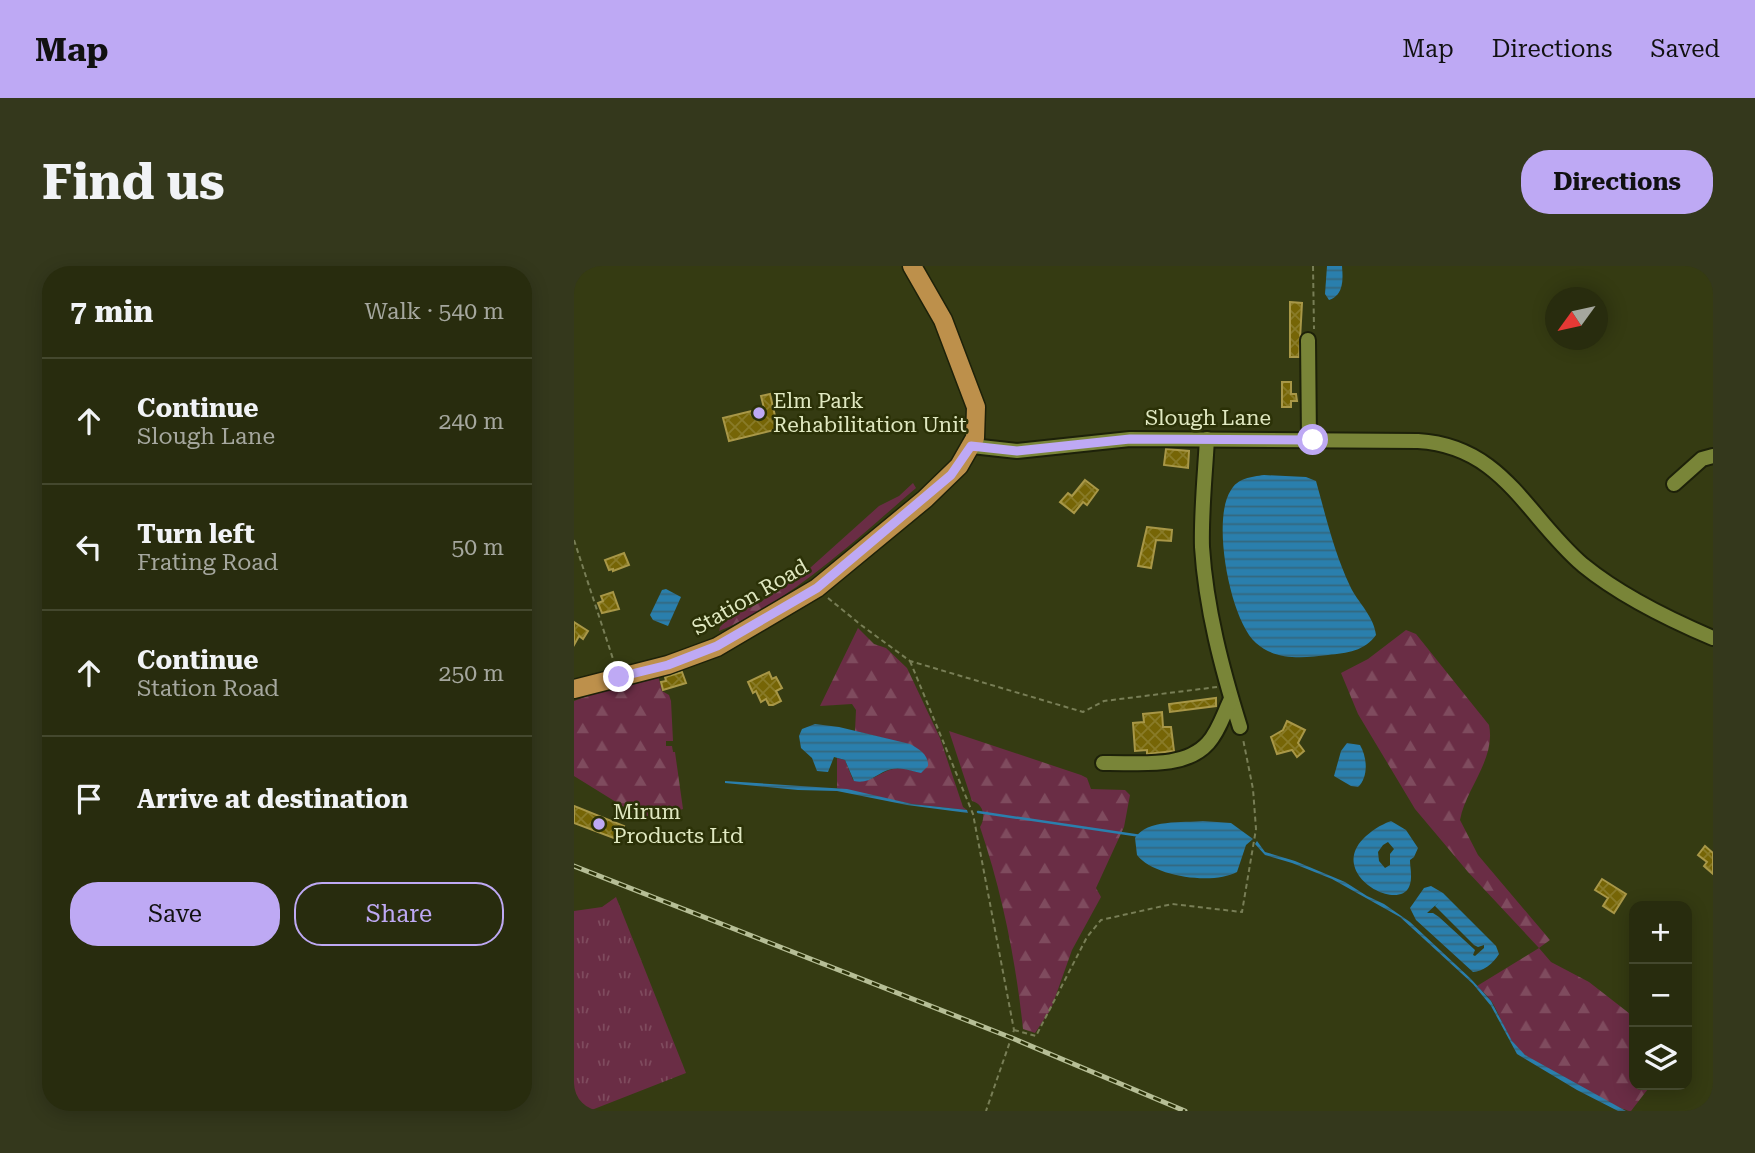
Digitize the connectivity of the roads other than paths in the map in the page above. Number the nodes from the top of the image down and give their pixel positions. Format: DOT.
graph roads {
  1 [pos="912,266"];
  2 [pos="1308,340"];
  3 [pos="1207,439"];
  4 [pos="1309,440"];
  5 [pos="971,446"];
  6 [pos="1713,456"];
  7 [pos="1674,484"];
  8 [pos="1713,638"];
  9 [pos="574,689"];
  10 [pos="1230,693"];
  11 [pos="1240,727"];
  12 [pos="1103,763"];
  1 -- 5 [label="main road"];
  2 -- 4 [label="street"];
  3 -- 4 [label="street, Slough Lane"];
  3 -- 5 [label="street, Slough Lane"];
  3 -- 10 [label="street"];
  4 -- 8 [label="street, Slough Lane"];
  5 -- 9 [label="main road, Station Road"];
  6 -- 7 [label="street"];
  10 -- 11 [label="street"];
  10 -- 12 [label="street"];
}
